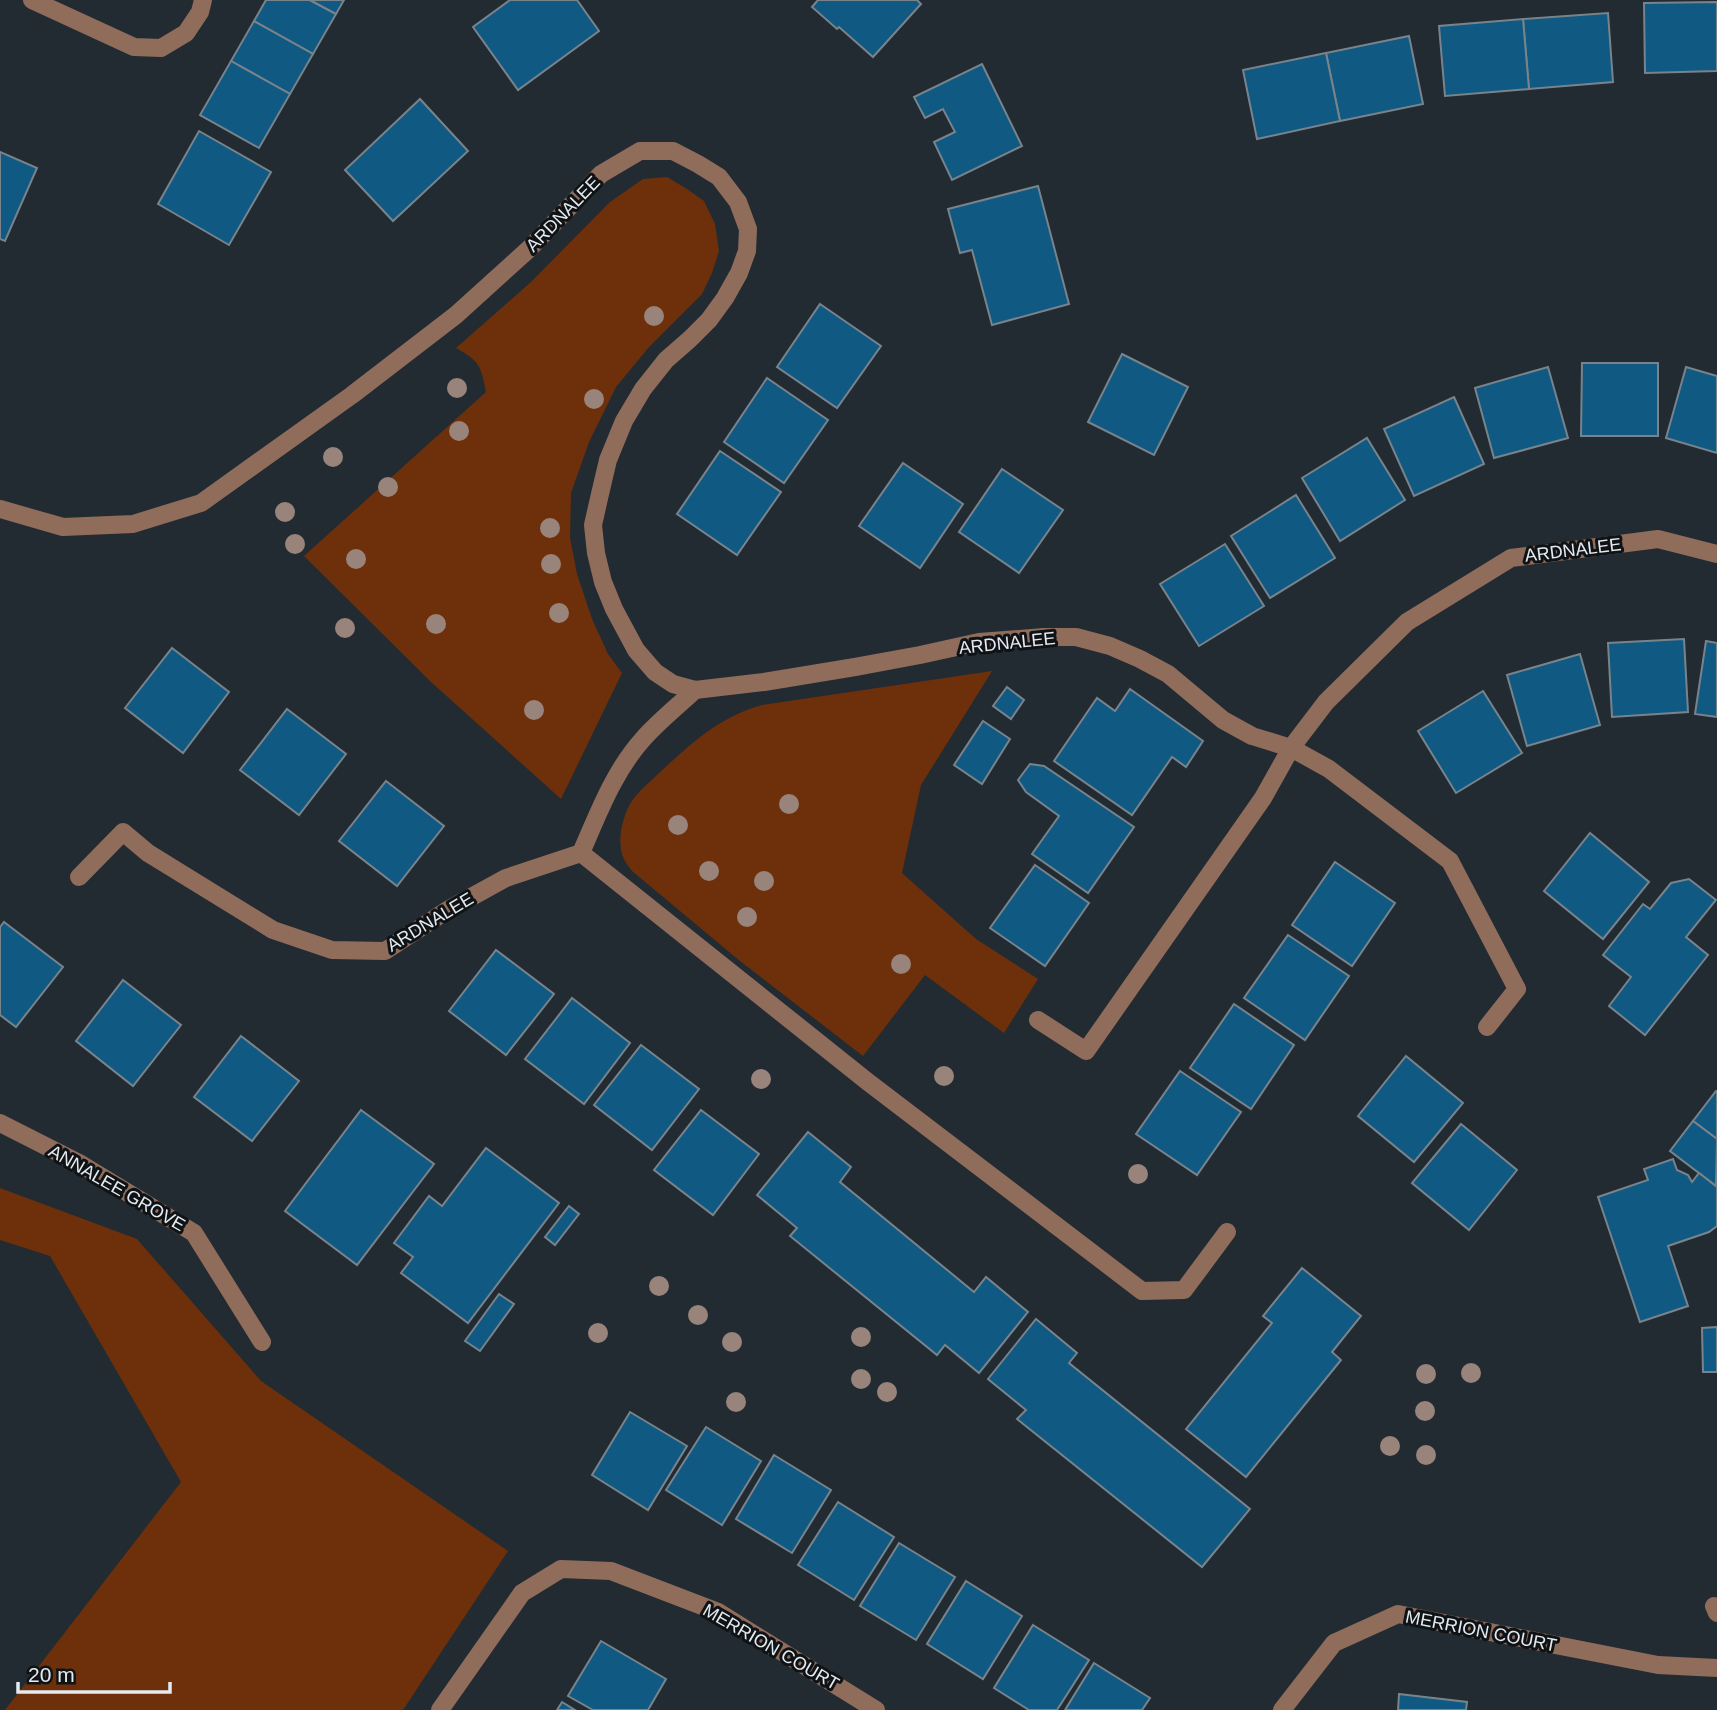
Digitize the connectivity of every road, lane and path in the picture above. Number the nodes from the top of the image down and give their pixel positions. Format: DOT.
graph roads {
  1 [pos="32,0"];
  2 [pos="203,0"];
  3 [pos="0,509"];
  4 [pos="1717,554"];
  5 [pos="695,690"];
  6 [pos="1291,748"];
  7 [pos="581,853"];
  8 [pos="79,877"];
  9 [pos="1038,1020"];
  10 [pos="1487,1027"];
  11 [pos="0,1123"];
  12 [pos="1227,1232"];
  13 [pos="262,1342"];
  14 [pos="1717,1668"];
  15 [pos="440,1710"];
  16 [pos="876,1710"];
  17 [pos="1282,1710"];
  1 -- 2 [label="street"];
  3 -- 5 [label="street, ARDNALEE"];
  4 -- 6 [label="street, ARDNALEE"];
  5 -- 6 [label="street, ARDNALEE"];
  5 -- 7 [label="street"];
  6 -- 9 [label="street, ARDNALEE"];
  6 -- 10 [label="street, ARDNALEE"];
  7 -- 8 [label="street, ARDNALEE"];
  7 -- 12 [label="street"];
  11 -- 13 [label="street, ANNALEE GROVE"];
  14 -- 17 [label="street, MERRION COURT"];
  15 -- 16 [label="street, MERRION COURT"];
}
